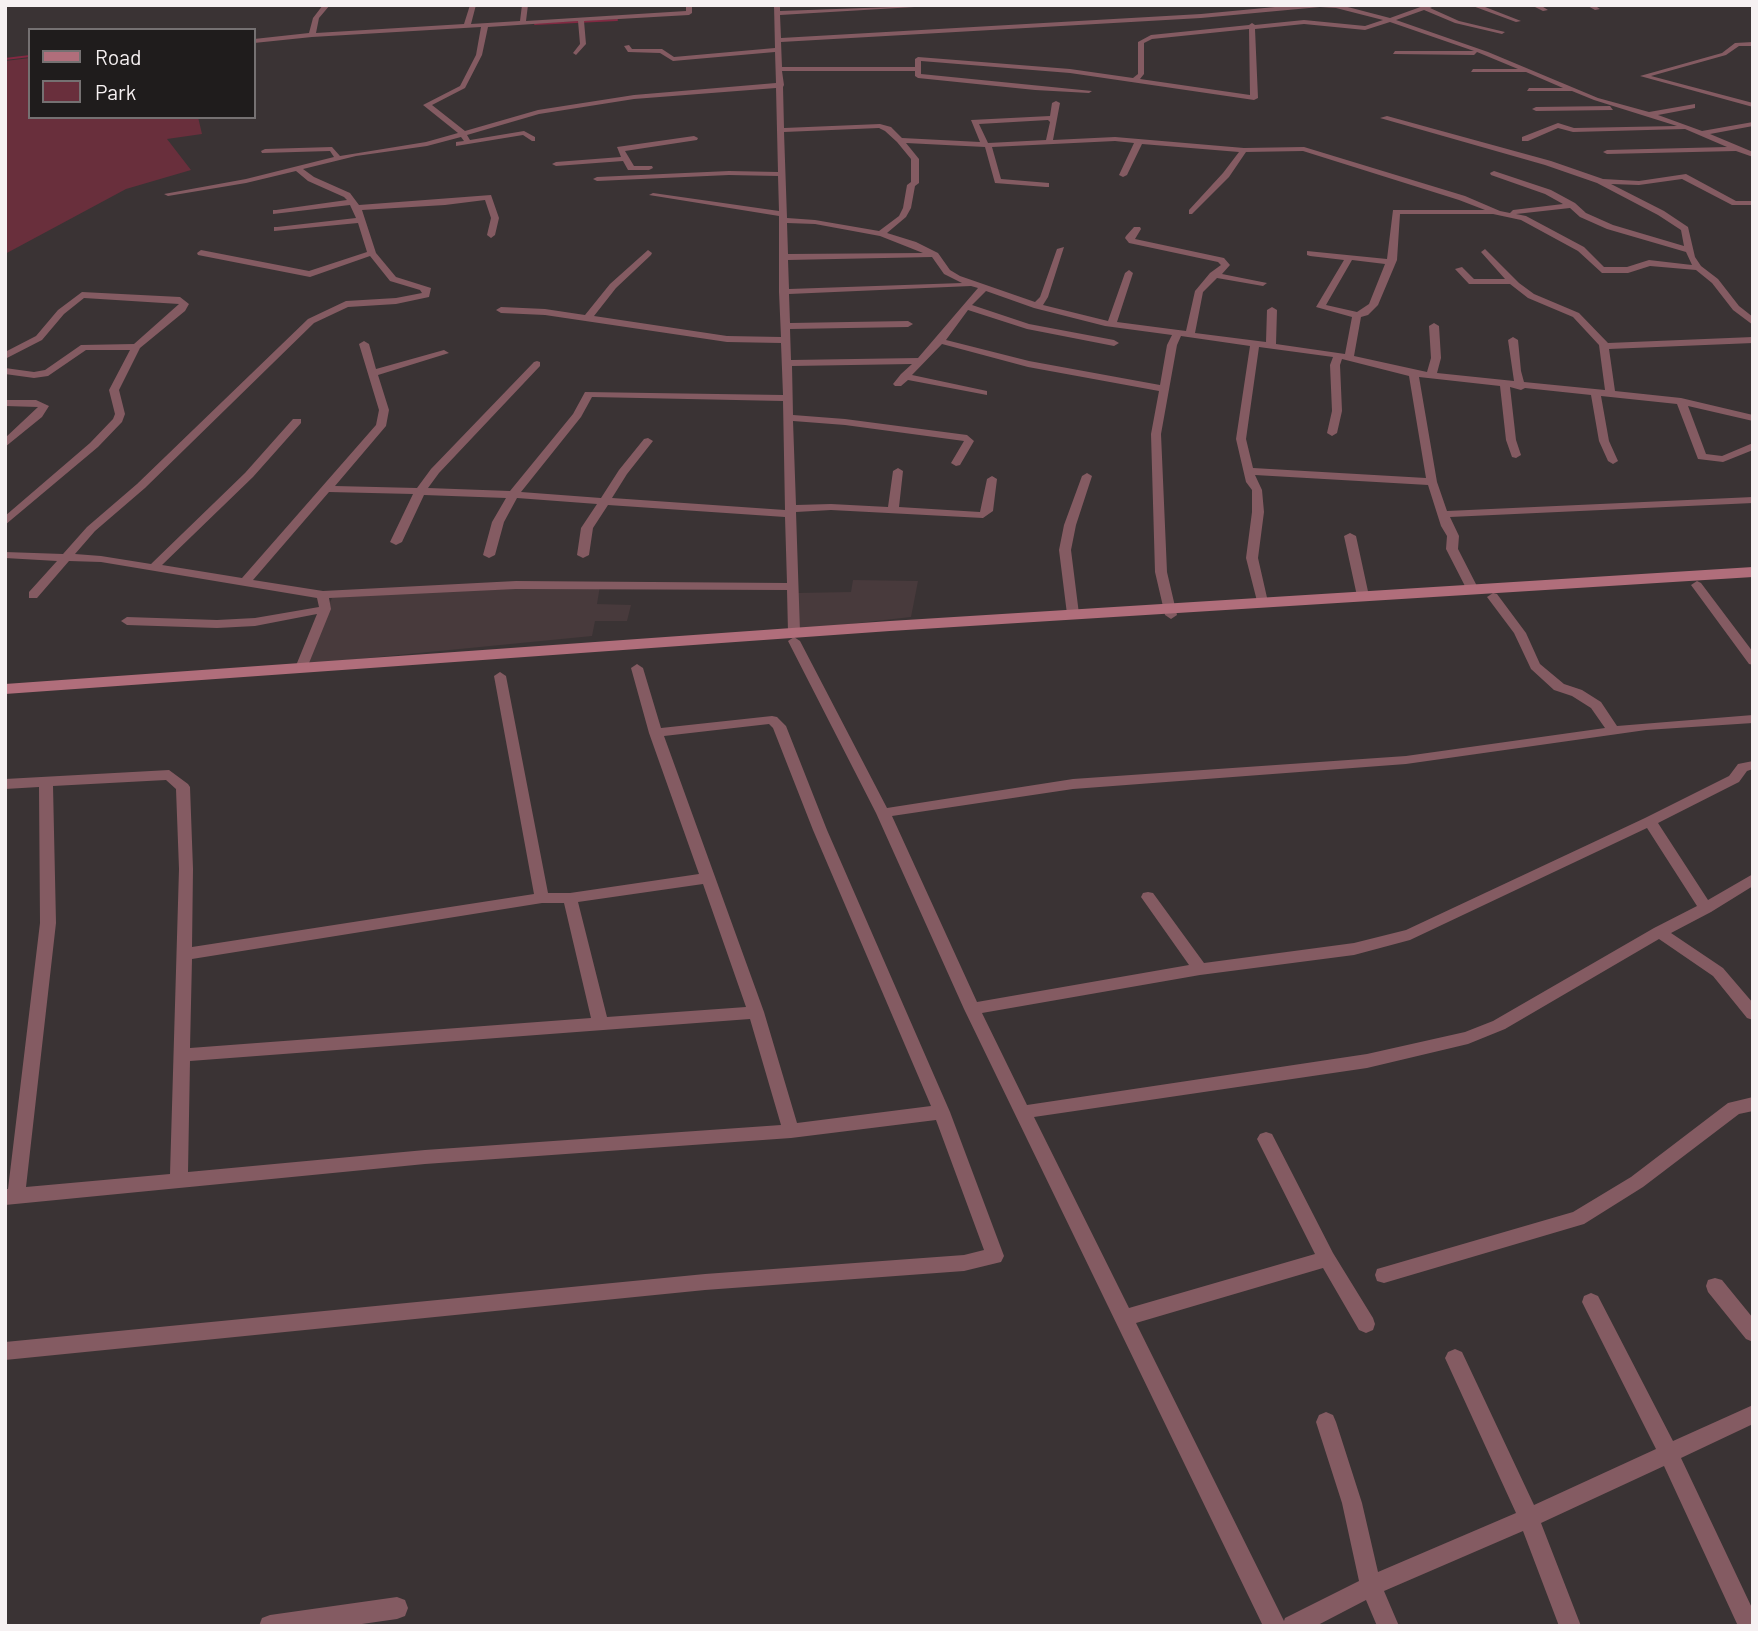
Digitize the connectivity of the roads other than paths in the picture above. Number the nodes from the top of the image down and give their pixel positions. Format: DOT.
graph roads {
  1 [pos="327,5"];
  2 [pos="473,5"];
  3 [pos="525,5"];
  4 [pos="633,5"];
  5 [pos="689,5"];
  6 [pos="801,5"];
  7 [pos="945,5"];
  8 [pos="1320,5"];
  9 [pos="1408,5"];
  10 [pos="1433,5"];
  11 [pos="1473,5"];
  12 [pos="1534,5"];
  13 [pos="1589,5"];
  14 [pos="912,6"];
  15 [pos="858,7"];
  16 [pos="1423,8"];
  17 [pos="778,9"];
  18 [pos="1597,9"];
  19 [pos="1545,10"];
  20 [pos="579,12"];
  21 [pos="807,12"];
  22 [pos="634,17"];
  23 [pos="1390,20"];
  24 [pos="580,21"];
  25 [pos="1518,21"];
  26 [pos="523,23"];
  27 [pos="485,25"];
  28 [pos="1252,25"];
  29 [pos="467,26"];
  30 [pos="1502,32"];
  31 [pos="312,35"];
  32 [pos="256,41"];
  33 [pos="1753,44"];
  34 [pos="779,45"];
  35 [pos="627,46"];
  36 [pos="576,53"];
  37 [pos="1395,53"];
  38 [pos="1486,53"];
  39 [pos="780,69"];
  40 [pos="917,69"];
  41 [pos="1473,71"];
  42 [pos="1531,71"];
  43 [pos="1133,80"];
  44 [pos="781,85"];
  45 [pos="1529,90"];
  46 [pos="1574,90"];
  47 [pos="1089,91"];
  48 [pos="1056,103"];
  49 [pos="1753,105"];
  50 [pos="1692,106"];
  51 [pos="1626,108"];
  52 [pos="1536,109"];
  53 [pos="1650,114"];
  54 [pos="1384,118"];
  55 [pos="1053,120"];
  56 [pos="1753,124"];
  57 [pos="1691,128"];
  58 [pos="782,130"];
  59 [pos="462,132"];
  60 [pos="1703,133"];
  61 [pos="694,138"];
  62 [pos="532,139"];
  63 [pos="1525,139"];
  64 [pos="900,140"];
  65 [pos="1049,141"];
  66 [pos="1139,141"];
  67 [pos="468,142"];
  68 [pos="453,145"];
  69 [pos="986,145"];
  70 [pos="1739,149"];
  71 [pos="1244,150"];
  72 [pos="265,151"];
  73 [pos="1607,152"];
  74 [pos="1753,155"];
  75 [pos="338,159"];
  76 [pos="624,159"];
  77 [pos="556,164"];
  78 [pos="298,169"];
  79 [pos="1494,173"];
  80 [pos="783,174"];
  81 [pos="1123,175"];
  82 [pos="664,176"];
  83 [pos="597,179"];
  84 [pos="1600,181"];
  85 [pos="1046,184"];
  86 [pos="168,194"];
  87 [pos="653,195"];
  88 [pos="1753,203"];
  89 [pos="355,205"];
  90 [pos="1572,205"];
  91 [pos="276,212"];
  92 [pos="1192,212"];
  93 [pos="1498,213"];
  94 [pos="782,217"];
  95 [pos="361,220"];
  96 [pos="277,229"];
  97 [pos="1137,229"];
  98 [pos="881,234"];
  99 [pos="491,235"];
  100 [pos="1061,249"];
  101 [pos="1689,250"];
  102 [pos="1485,252"];
  103 [pos="201,253"];
  104 [pos="372,253"];
  105 [pos="648,253"];
  106 [pos="1310,253"];
  107 [pos="935,255"];
  108 [pos="783,257"];
  109 [pos="1349,259"];
  110 [pos="1391,261"];
  111 [pos="1698,268"];
  112 [pos="1459,269"];
  113 [pos="1129,273"];
  114 [pos="1213,275"];
  115 [pos="1511,281"];
  116 [pos="1263,283"];
  117 [pos="980,286"];
  118 [pos="783,292"];
  119 [pos="966,306"];
  120 [pos="1037,306"];
  121 [pos="501,310"];
  122 [pos="1272,310"];
  123 [pos="1357,316"];
  124 [pos="588,318"];
  125 [pos="1753,322"];
  126 [pos="908,324"];
  127 [pos="1112,324"];
  128 [pos="784,326"];
  129 [pos="1434,326"];
  130 [pos="1177,334"];
  131 [pos="1189,335"];
  132 [pos="786,340"];
  133 [pos="1513,340"];
  134 [pos="1753,340"];
  135 [pos="940,341"];
  136 [pos="1114,343"];
  137 [pos="364,344"];
  138 [pos="1255,344"];
  139 [pos="1271,345"];
  140 [pos="1605,346"];
  141 [pos="136,347"];
  142 [pos="444,353"];
  143 [pos="5,356"];
  144 [pos="1344,356"];
  145 [pos="919,361"];
  146 [pos="785,363"];
  147 [pos="537,364"];
  148 [pos="5,371"];
  149 [pos="373,373"];
  150 [pos="1414,374"];
  151 [pos="1431,376"];
  152 [pos="1505,385"];
  153 [pos="1521,387"];
  154 [pos="1165,389"];
  155 [pos="983,393"];
  156 [pos="1596,394"];
  157 [pos="1611,395"];
  158 [pos="787,398"];
  159 [pos="1681,401"];
  160 [pos="5,403"];
  161 [pos="1752,417"];
  162 [pos="787,418"];
  163 [pos="297,421"];
  164 [pos="1332,433"];
  165 [pos="648,441"];
  166 [pos="5,444"];
  167 [pos="1753,446"];
  168 [pos="1516,455"];
  169 [pos="1613,461"];
  170 [pos="956,463"];
  171 [pos="898,471"];
  172 [pos="1249,471"];
  173 [pos="1087,476"];
  174 [pos="992,479"];
  175 [pos="1432,482"];
  176 [pos="327,489"];
  177 [pos="420,491"];
  178 [pos="513,495"];
  179 [pos="1753,500"];
  180 [pos="603,502"];
  181 [pos="893,509"];
  182 [pos="791,512"];
  183 [pos="1444,514"];
  184 [pos="5,522"];
  185 [pos="1350,536"];
  186 [pos="396,541"];
  187 [pos="5,555"];
  188 [pos="489,555"];
  189 [pos="583,555"];
  190 [pos="66,556"];
  191 [pos="154,567"];
  192 [pos="1753,572"];
  193 [pos="246,581"];
  194 [pos="1753,581"];
  195 [pos="1697,585"];
  196 [pos="793,587"];
  197 [pos="1473,590"];
  198 [pos="33,595"];
  199 [pos="323,595"];
  200 [pos="1363,596"];
  201 [pos="1493,597"];
  202 [pos="1262,602"];
  203 [pos="325,609"];
  204 [pos="1170,611"];
  205 [pos="1073,614"];
  206 [pos="127,621"];
  207 [pos="794,636"];
  208 [pos="1753,661"];
  209 [pos="301,668"];
  210 [pos="637,668"];
  211 [pos="500,676"];
  212 [pos="5,689"];
  213 [pos="5,697"];
  214 [pos="1753,719"];
  215 [pos="1613,730"];
  216 [pos="656,733"];
  217 [pos="1753,765"];
  218 [pos="46,781"];
  219 [pos="5,783"];
  220 [pos="883,813"];
  221 [pos="1650,821"];
  222 [pos="709,878"];
  223 [pos="1753,879"];
  224 [pos="1148,897"];
  225 [pos="542,898"];
  226 [pos="570,898"];
  227 [pos="1706,908"];
  228 [pos="1659,932"];
  229 [pos="184,954"];
  230 [pos="1200,969"];
  231 [pos="972,1009"];
  232 [pos="756,1012"];
  233 [pos="1753,1014"];
  234 [pos="601,1025"];
  235 [pos="182,1055"];
  236 [pos="1753,1104"];
  237 [pos="942,1112"];
  238 [pos="1024,1112"];
  239 [pos="791,1131"];
  240 [pos="1266,1139"];
  241 [pos="179,1179"];
  242 [pos="10,1196"];
  243 [pos="1327,1259"];
  244 [pos="1384,1275"];
  245 [pos="1715,1286"];
  246 [pos="1591,1302"];
  247 [pos="1125,1318"];
  248 [pos="1366,1324"];
  249 [pos="1753,1334"];
  250 [pos="5,1351"];
  251 [pos="1455,1358"];
  252 [pos="1753,1414"];
  253 [pos="1326,1422"];
  254 [pos="1668,1452"];
  255 [pos="1529,1518"];
  256 [pos="1371,1586"];
  257 [pos="397,1608"];
  258 [pos="270,1626"];
  259 [pos="1275,1626"];
  260 [pos="1293,1626"];
  261 [pos="1388,1626"];
  262 [pos="1570,1626"];
  263 [pos="1749,1626"];
  1 -- 31 [label="street"];
  2 -- 29 [label="street"];
  3 -- 26 [label="street"];
  4 -- 22 [label="street"];
  5 -- 22 [label="street"];
  6 -- 21 [label="street"];
  7 -- 14 [label="street"];
  8 -- 23 [label="street"];
  8 -- 34 [label="street"];
  9 -- 16 [label="street"];
  10 -- 16 [label="street"];
  11 -- 25 [label="street"];
  12 -- 19 [label="street"];
  13 -- 18 [label="street"];
  14 -- 15 [label="street"];
  15 -- 21 [label="street"];
  16 -- 23 [label="street"];
  16 -- 30 [label="street"];
  17 -- 21 [label="street"];
  17 -- 34 [label="street"];
  20 -- 24 [label="street"];
  22 -- 24 [label="street"];
  23 -- 28 [label="street"];
  23 -- 38 [label="street"];
  24 -- 26 [label="street"];
  24 -- 36 [label="street"];
  26 -- 27 [label="street"];
  27 -- 29 [label="street"];
  27 -- 59 [label="street"];
  28 -- 43 [label="street"];
  28 -- 43 [label="street"];
  29 -- 31 [label="street"];
  31 -- 32 [label="street"];
  33 -- 49 [label="street"];
  34 -- 35 [label="street"];
  34 -- 39 [label="street"];
  37 -- 38 [label="street"];
  38 -- 42 [label="street"];
  39 -- 40 [label="street"];
  39 -- 44 [label="street"];
  40 -- 43 [label="street"];
  40 -- 47 [label="street"];
  41 -- 42 [label="street"];
  42 -- 46 [label="street"];
  44 -- 58 [label="street"];
  44 -- 59 [label="street"];
  45 -- 46 [label="street"];
  46 -- 51 [label="street"];
  48 -- 55 [label="street"];
  50 -- 53 [label="street"];
  51 -- 52 [label="street"];
  51 -- 53 [label="street"];
  53 -- 57 [label="street"];
  54 -- 84 [label="street"];
  55 -- 65 [label="street"];
  55 -- 69 [label="street"];
  56 -- 60 [label="street"];
  57 -- 60 [label="street"];
  57 -- 63 [label="street"];
  58 -- 64 [label="street"];
  58 -- 80 [label="street"];
  59 -- 67 [label="street"];
  59 -- 75 [label="street"];
  60 -- 70 [label="street"];
  61 -- 76 [label="street"];
  62 -- 67 [label="street"];
  64 -- 69 [label="street"];
  64 -- 98 [label="street"];
  65 -- 66 [label="street"];
  65 -- 69 [label="street"];
  66 -- 71 [label="street"];
  66 -- 81 [label="street"];
  67 -- 68 [label="street"];
  69 -- 85 [label="street"];
  70 -- 73 [label="street"];
  70 -- 74 [label="street"];
  71 -- 92 [label="street"];
  71 -- 93 [label="street"];
  72 -- 75 [label="street"];
  75 -- 78 [label="street"];
  76 -- 77 [label="street"];
  76 -- 82 [label="street"];
  78 -- 86 [label="street"];
  78 -- 89 [label="street"];
  79 -- 90 [label="street"];
  80 -- 82 [label="street"];
  80 -- 94 [label="street"];
  82 -- 83 [label="street"];
  84 -- 88 [label="street"];
  84 -- 101 [label="street"];
  87 -- 94 [label="street"];
  89 -- 91 [label="street"];
  89 -- 95 [label="street"];
  89 -- 99 [label="street"];
  90 -- 93 [label="street"];
  90 -- 101 [label="street"];
  93 -- 110 [label="street"];
  93 -- 111 [label="street"];
  94 -- 98 [label="street"];
  94 -- 108 [label="street"];
  95 -- 96 [label="street"];
  95 -- 104 [label="street"];
  97 -- 114 [label="street"];
  98 -- 107 [label="street"];
  100 -- 120 [label="street"];
  101 -- 111 [label="street"];
  102 -- 115 [label="street"];
  103 -- 104 [label="street"];
  104 -- 190 [label="street"];
  105 -- 124 [label="street"];
  106 -- 109 [label="street"];
  107 -- 108 [label="street"];
  107 -- 117 [label="street"];
  108 -- 118 [label="street"];
  109 -- 110 [label="street"];
  109 -- 123 [label="street"];
  110 -- 123 [label="street"];
  111 -- 125 [label="street"];
  112 -- 115 [label="street"];
  113 -- 127 [label="street"];
  114 -- 116 [label="street"];
  114 -- 131 [label="street"];
  115 -- 140 [label="street"];
  117 -- 118 [label="street"];
  117 -- 119 [label="street"];
  117 -- 120 [label="street"];
  118 -- 128 [label="street"];
  119 -- 135 [label="street"];
  119 -- 136 [label="street"];
  120 -- 127 [label="street"];
  121 -- 124 [label="street"];
  122 -- 139 [label="street"];
  123 -- 144 [label="street"];
  124 -- 132 [label="street"];
  126 -- 128 [label="street"];
  127 -- 130 [label="street"];
  128 -- 132 [label="street"];
  129 -- 151 [label="street"];
  130 -- 131 [label="street"];
  130 -- 154 [label="street"];
  131 -- 138 [label="street"];
  132 -- 146 [label="street"];
  133 -- 153 [label="street"];
  134 -- 140 [label="street"];
  135 -- 145 [label="street"];
  135 -- 154 [label="street"];
  137 -- 149 [label="street"];
  138 -- 139 [label="street"];
  138 -- 172 [label="street"];
  139 -- 144 [label="street"];
  140 -- 157 [label="street"];
  141 -- 143 [label="street"];
  141 -- 148 [label="street"];
  141 -- 184 [label="street"];
  142 -- 149 [label="street"];
  144 -- 150 [label="street"];
  144 -- 164 [label="street"];
  145 -- 146 [label="street"];
  145 -- 155 [label="street"];
  146 -- 158 [label="street"];
  147 -- 177 [label="street"];
  149 -- 176 [label="street"];
  150 -- 151 [label="street"];
  150 -- 175 [label="street"];
  151 -- 152 [label="street"];
  152 -- 153 [label="street"];
  152 -- 168 [label="street"];
  153 -- 156 [label="street"];
  154 -- 204 [label="street"];
  156 -- 157 [label="street"];
  156 -- 169 [label="street"];
  157 -- 159 [label="street"];
  158 -- 162 [label="street"];
  158 -- 178 [label="street"];
  159 -- 161 [label="street"];
  159 -- 167 [label="street"];
  160 -- 166 [label="street"];
  162 -- 170 [label="street"];
  162 -- 182 [label="street"];
  163 -- 191 [label="street"];
  165 -- 180 [label="street"];
  171 -- 181 [label="street"];
  172 -- 175 [label="street"];
  172 -- 202 [label="street"];
  173 -- 205 [label="street"];
  174 -- 181 [label="street"];
  175 -- 183 [label="street"];
  176 -- 177 [label="street"];
  176 -- 193 [label="street"];
  177 -- 178 [label="street"];
  177 -- 186 [label="street"];
  178 -- 180 [label="street"];
  178 -- 188 [label="street"];
  179 -- 183 [label="street"];
  180 -- 182 [label="street"];
  180 -- 189 [label="street"];
  181 -- 182 [label="street"];
  182 -- 196 [label="street"];
  183 -- 197 [label="street"];
  185 -- 200 [label="street"];
  187 -- 190 [label="street"];
  190 -- 191 [label="street"];
  190 -- 198 [label="street"];
  191 -- 193 [label="street"];
  192 -- 197 [label="main road"];
  193 -- 199 [label="street"];
  194 -- 195 [label="main road"];
  195 -- 201 [label="main road"];
  195 -- 208 [label="street"];
  196 -- 199 [label="street"];
  196 -- 207 [label="street"];
  197 -- 200 [label="main road"];
  199 -- 203 [label="street"];
  200 -- 202 [label="main road"];
  201 -- 204 [label="main road"];
  201 -- 215 [label="street"];
  202 -- 204 [label="main road"];
  203 -- 206 [label="street"];
  203 -- 209 [label="street"];
  204 -- 205 [label="main road"];
  204 -- 207 [label="main road"];
  205 -- 207 [label="main road"];
  207 -- 209 [label="main road"];
  207 -- 213 [label="main road"];
  207 -- 220 [label="street"];
  209 -- 212 [label="main road"];
  210 -- 216 [label="street"];
  211 -- 225 [label="street"];
  214 -- 215 [label="street"];
  215 -- 220 [label="street"];
  216 -- 222 [label="street"];
  216 -- 237 [label="street"];
  217 -- 221 [label="street"];
  218 -- 219 [label="street"];
  218 -- 229 [label="street"];
  218 -- 242 [label="street"];
  220 -- 231 [label="street"];
  221 -- 227 [label="street"];
  221 -- 230 [label="street"];
  222 -- 226 [label="street"];
  222 -- 232 [label="street"];
  223 -- 227 [label="street"];
  224 -- 230 [label="street"];
  225 -- 226 [label="street"];
  225 -- 229 [label="street"];
  226 -- 234 [label="street"];
  227 -- 228 [label="street"];
  228 -- 233 [label="street"];
  228 -- 238 [label="street"];
  229 -- 235 [label="street"];
  230 -- 231 [label="street"];
  231 -- 238 [label="street"];
  232 -- 234 [label="street"];
  232 -- 239 [label="street"];
  234 -- 235 [label="street"];
  235 -- 241 [label="street"];
  236 -- 244 [label="street"];
  237 -- 239 [label="street"];
  237 -- 250 [label="street"];
  238 -- 247 [label="street"];
  239 -- 241 [label="street"];
  240 -- 243 [label="street"];
  241 -- 242 [label="street"];
  243 -- 247 [label="street"];
  243 -- 248 [label="street"];
  245 -- 249 [label="street"];
  246 -- 254 [label="street"];
  247 -- 259 [label="street"];
  251 -- 255 [label="street"];
  252 -- 254 [label="street"];
  253 -- 256 [label="street"];
  254 -- 255 [label="street"];
  254 -- 263 [label="street"];
  255 -- 256 [label="street"];
  255 -- 262 [label="street"];
  256 -- 260 [label="street"];
  256 -- 261 [label="street"];
  257 -- 258 [label="street"];
}
